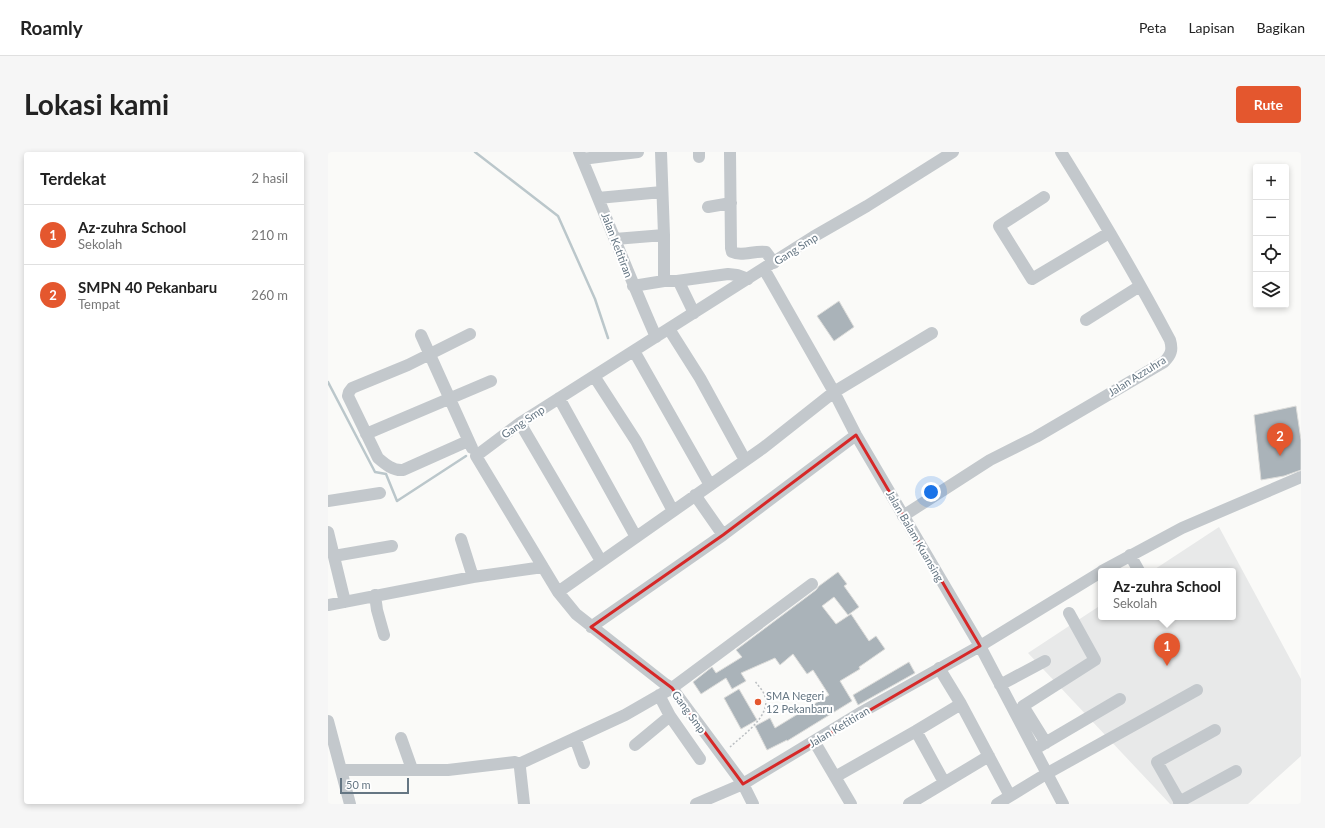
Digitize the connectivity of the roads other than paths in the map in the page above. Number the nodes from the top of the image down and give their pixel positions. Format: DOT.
graph roads {
  1 [pos="638,152"];
  2 [pos="661,152"];
  3 [pos="730,152"];
  4 [pos="953,152"];
  5 [pos="1061,152"];
  6 [pos="581,155"];
  7 [pos="662,192"];
  8 [pos="1044,197"];
  9 [pos="598,198"];
  10 [pos="731,203"];
  11 [pos="708,207"];
  12 [pos="1109,233"];
  13 [pos="664,235"];
  14 [pos="615,239"];
  15 [pos="769,266"];
  16 [pos="748,280"];
  17 [pos="664,281"];
  18 [pos="677,281"];
  19 [pos="633,286"];
  20 [pos="1140,286"];
  21 [pos="694,313"];
  22 [pos="1086,320"];
  23 [pos="669,329"];
  24 [pos="932,333"];
  25 [pos="470,334"];
  26 [pos="421,335"];
  27 [pos="656,337"];
  28 [pos="634,351"];
  29 [pos="429,354"];
  30 [pos="594,376"];
  31 [pos="491,381"];
  32 [pos="834,392"];
  33 [pos="449,398"];
  34 [pos="559,398"];
  35 [pos="520,423"];
  36 [pos="366,434"];
  37 [pos="856,435"];
  38 [pos="468,441"];
  39 [pos="476,456"];
  40 [pos="745,460"];
  41 [pos="1301,477"];
  42 [pos="710,485"];
  43 [pos="380,493"];
  44 [pos="695,495"];
  45 [pos="328,501"];
  46 [pos="673,511"];
  47 [pos="904,516"];
  48 [pos="328,532"];
  49 [pos="724,535"];
  50 [pos="636,537"];
  51 [pos="461,539"];
  52 [pos="392,546"];
  53 [pos="1130,555"];
  54 [pos="334,556"];
  55 [pos="601,561"];
  56 [pos="543,567"];
  57 [pos="1107,568"];
  58 [pos="1137,568"];
  59 [pos="1098,573"];
  60 [pos="473,578"];
  61 [pos="812,584"];
  62 [pos="558,592"];
  63 [pos="375,595"];
  64 [pos="345,602"];
  65 [pos="328,605"];
  66 [pos="1069,613"];
  67 [pos="591,627"];
  68 [pos="384,635"];
  69 [pos="980,646"];
  70 [pos="1045,661"];
  71 [pos="939,668"];
  72 [pos="1000,685"];
  73 [pos="672,688"];
  74 [pos="1197,690"];
  75 [pos="659,696"];
  76 [pos="1120,699"];
  77 [pos="960,704"];
  78 [pos="670,716"];
  79 [pos="328,721"];
  80 [pos="1215,730"];
  81 [pos="916,731"];
  82 [pos="401,738"];
  83 [pos="575,738"];
  84 [pos="814,741"];
  85 [pos="1046,743"];
  86 [pos="635,745"];
  87 [pos="1034,750"];
  88 [pos="988,756"];
  89 [pos="700,759"];
  90 [pos="584,763"];
  91 [pos="519,764"];
  92 [pos="341,770"];
  93 [pos="412,770"];
  94 [pos="1236,770"];
  95 [pos="1046,774"];
  96 [pos="835,777"];
  97 [pos="944,782"];
  98 [pos="743,784"];
  99 [pos="1010,796"];
  100 [pos="1180,803"];
  101 [pos="350,804"];
  102 [pos="524,804"];
  103 [pos="696,804"];
  104 [pos="754,804"];
  105 [pos="851,804"];
  106 [pos="909,804"];
  107 [pos="997,804"];
  108 [pos="1063,804"];
  1 -- 6 [label="street"];
  2 -- 7 [label="street"];
  3 -- 10 [label="street"];
  4 -- 15 [label="street, Gang Smp"];
  5 -- 12 [label="street, Jalan Azzuhra"];
  6 -- 9 [label="street, Jalan Ketitiran"];
  7 -- 9 [label="street"];
  7 -- 13 [label="street"];
  8 -- 12 [label="street"];
  9 -- 14 [label="street, Jalan Ketitiran"];
  10 -- 11 [label="street"];
  10 -- 15 [label="street"];
  12 -- 20 [label="street, Jalan Azzuhra"];
  13 -- 14 [label="street"];
  13 -- 17 [label="street"];
  14 -- 19 [label="street, Jalan Ketitiran"];
  15 -- 16 [label="street, Gang Smp"];
  15 -- 32 [label="street, Jalan Balam Kuansing"];
  16 -- 18 [label="street"];
  16 -- 21 [label="street, Gang Smp"];
  17 -- 18 [label="street"];
  17 -- 19 [label="street"];
  18 -- 21 [label="street"];
  19 -- 27 [label="street, Jalan Ketitiran"];
  20 -- 22 [label="street"];
  20 -- 47 [label="street, Jalan Azzuhra"];
  21 -- 23 [label="street, Gang Smp"];
  23 -- 27 [label="street, Gang Smp"];
  23 -- 40 [label="street"];
  24 -- 32 [label="street"];
  25 -- 29 [label="street"];
  26 -- 29 [label="street"];
  27 -- 28 [label="street, Gang Smp"];
  28 -- 30 [label="street, Gang Smp"];
  28 -- 42 [label="street"];
  29 -- 33 [label="street"];
  29 -- 36 [label="street"];
  30 -- 34 [label="street, Gang Smp"];
  30 -- 46 [label="street"];
  31 -- 33 [label="street"];
  32 -- 37 [label="street, Jalan Balam Kuansing"];
  32 -- 40 [label="street"];
  33 -- 36 [label="street"];
  33 -- 38 [label="street"];
  34 -- 35 [label="street, Gang Smp"];
  34 -- 50 [label="street"];
  35 -- 39 [label="street, Gang Smp"];
  35 -- 55 [label="street"];
  36 -- 38 [label="street"];
  37 -- 47 [label="street, Jalan Balam Kuansing"];
  37 -- 49 [label="street"];
  38 -- 39 [label="street"];
  39 -- 56 [label="street, Gang Smp"];
  40 -- 42 [label="street"];
  41 -- 53 [label="street, Jalan Ketitiran"];
  42 -- 44 [label="street"];
  43 -- 45 [label="street"];
  44 -- 46 [label="street"];
  44 -- 49 [label="street"];
  46 -- 50 [label="street"];
  47 -- 69 [label="street, Jalan Balam Kuansing"];
  48 -- 54 [label="street"];
  49 -- 67 [label="street"];
  50 -- 55 [label="street"];
  51 -- 60 [label="street"];
  52 -- 54 [label="street"];
  53 -- 57 [label="street, Jalan Ketitiran"];
  53 -- 58 [label="street"];
  54 -- 64 [label="street"];
  55 -- 62 [label="street"];
  56 -- 60 [label="street"];
  56 -- 62 [label="street, Gang Smp"];
  59 -- 69 [label="street, Jalan Ketitiran"];
  60 -- 63 [label="street"];
  61 -- 73 [label="street"];
  62 -- 67 [label="street, Gang Smp"];
  63 -- 64 [label="street"];
  63 -- 68 [label="street"];
  64 -- 65 [label="street"];
  66 -- 85 [label="street"];
  67 -- 73 [label="street, Gang Smp"];
  69 -- 71 [label="street, Jalan Ketitiran"];
  69 -- 72 [label="street, Jalan Balam Kuansing"];
  70 -- 72 [label="street"];
  71 -- 77 [label="street"];
  71 -- 84 [label="street, Jalan Ketitiran"];
  72 -- 87 [label="street, Jalan Balam Kuansing"];
  73 -- 75 [label="street"];
  73 -- 98 [label="street, Gang Smp"];
  74 -- 95 [label="street"];
  75 -- 78 [label="street"];
  75 -- 83 [label="street"];
  76 -- 85 [label="street"];
  77 -- 81 [label="street"];
  77 -- 88 [label="street"];
  78 -- 86 [label="street"];
  78 -- 89 [label="street"];
  79 -- 92 [label="street"];
  80 -- 100 [label="street"];
  81 -- 96 [label="street"];
  81 -- 97 [label="street"];
  82 -- 93 [label="street"];
  83 -- 90 [label="street"];
  83 -- 91 [label="street"];
  84 -- 96 [label="street"];
  84 -- 98 [label="street, Jalan Ketitiran"];
  85 -- 87 [label="street"];
  87 -- 95 [label="street, Jalan Balam Kuansing"];
  88 -- 97 [label="street"];
  88 -- 99 [label="street"];
  91 -- 93 [label="street"];
  91 -- 102 [label="street"];
  92 -- 93 [label="street"];
  92 -- 101 [label="street"];
  94 -- 100 [label="street"];
  95 -- 99 [label="street"];
  95 -- 108 [label="street, Jalan Balam Kuansing"];
  96 -- 105 [label="street"];
  97 -- 106 [label="street"];
  98 -- 103 [label="street, Jalan Ketitiran"];
  98 -- 104 [label="street, Gang Smp"];
  99 -- 107 [label="street"];
}
